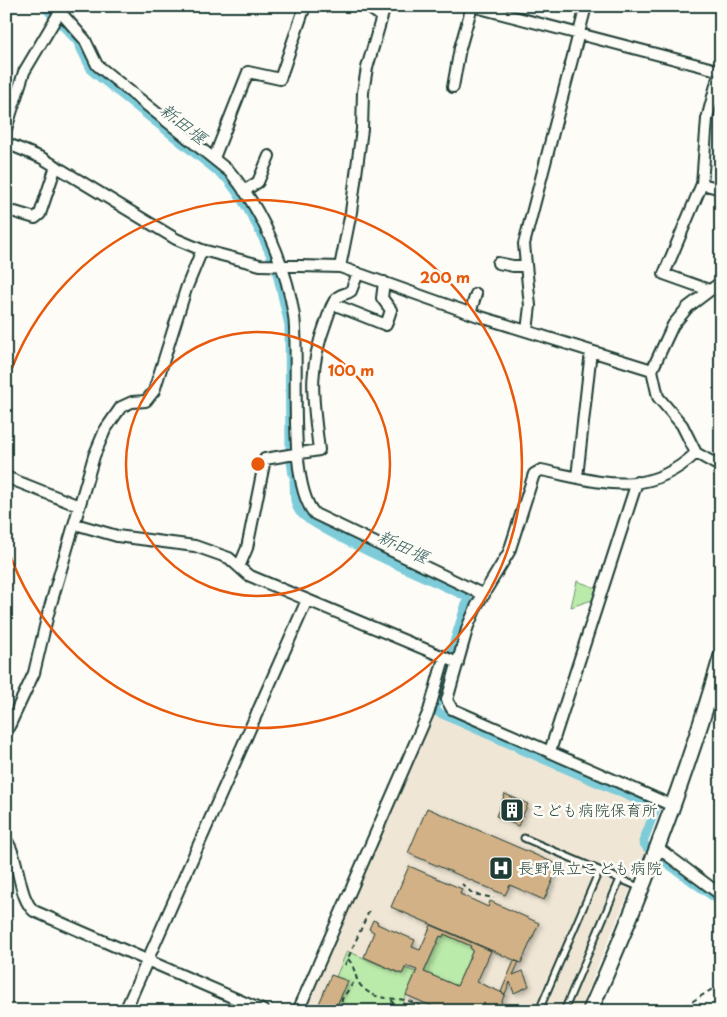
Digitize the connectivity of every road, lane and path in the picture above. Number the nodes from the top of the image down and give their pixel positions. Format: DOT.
graph roads {
  1 [pos="305,6"];
  2 [pos="367,6"];
  3 [pos="472,6"];
  4 [pos="586,6"];
  5 [pos="59,8"];
  6 [pos="383,11"];
  7 [pos="579,34"];
  8 [pos="721,44"];
  9 [pos="718,70"];
  10 [pos="452,87"];
  11 [pos="6,129"];
  12 [pos="6,143"];
  13 [pos="269,156"];
  14 [pos="214,158"];
  15 [pos="56,166"];
  16 [pos="702,184"];
  17 [pos="721,188"];
  18 [pos="244,191"];
  19 [pos="15,212"];
  20 [pos="202,250"];
  21 [pos="498,263"];
  22 [pos="282,265"];
  23 [pos="525,266"];
  24 [pos="340,268"];
  25 [pos="358,273"];
  26 [pos="384,282"];
  27 [pos="721,282"];
  28 [pos="710,290"];
  29 [pos="476,294"];
  30 [pos="333,304"];
  31 [pos="470,313"];
  32 [pos="527,331"];
  33 [pos="591,351"];
  34 [pos="652,370"];
  35 [pos="696,453"];
  36 [pos="298,455"];
  37 [pos="721,467"];
  38 [pos="6,477"];
  39 [pos="577,477"];
  40 [pos="637,482"];
  41 [pos="79,506"];
  42 [pos="75,524"];
  43 [pos="239,567"];
  44 [pos="484,595"];
  45 [pos="307,600"];
  46 [pos="721,657"];
  47 [pos="444,658"];
  48 [pos="458,663"];
  49 [pos="6,733"];
  50 [pos="550,752"];
  51 [pos="673,806"];
  52 [pos="524,838"];
  53 [pos="6,840"];
  54 [pos="658,848"];
  55 [pos="599,871"];
  56 [pos="620,879"];
  57 [pos="462,884"];
  58 [pos="642,888"];
  59 [pos="721,895"];
  60 [pos="494,898"];
  61 [pos="369,911"];
  62 [pos="348,959"];
  63 [pos="147,960"];
  64 [pos="345,965"];
  65 [pos="356,979"];
  66 [pos="721,991"];
  67 [pos="392,1000"];
  68 [pos="540,1008"];
  69 [pos="125,1011"];
  70 [pos="264,1011"];
  71 [pos="298,1011"];
  72 [pos="341,1011"];
  73 [pos="394,1011"];
  74 [pos="430,1011"];
  75 [pos="564,1011"];
  76 [pos="590,1011"];
  77 [pos="677,1011"];
  1 -- 14 [label="street"];
  2 -- 6 [label="street"];
  3 -- 7 [label="street"];
  3 -- 10 [label="street"];
  4 -- 7 [label="street"];
  5 -- 11 [label="street"];
  5 -- 14 [label="street"];
  6 -- 24 [label="street"];
  7 -- 9 [label="street"];
  7 -- 23 [label="street"];
  8 -- 9 [label="path"];
  9 -- 16 [label="street"];
  12 -- 15 [label="street"];
  13 -- 18 [label="street"];
  14 -- 18 [label="street"];
  15 -- 19 [label="street"];
  15 -- 20 [label="street"];
  16 -- 17 [label="street"];
  16 -- 28 [label="street"];
  18 -- 22 [label="street"];
  20 -- 22 [label="street"];
  20 -- 41 [label="street"];
  21 -- 23 [label="street"];
  22 -- 24 [label="street"];
  22 -- 36 [label="street"];
  23 -- 32 [label="street"];
  24 -- 25 [label="street"];
  25 -- 26 [label="street"];
  25 -- 30 [label="street"];
  26 -- 30 [label="street"];
  26 -- 31 [label="street"];
  27 -- 28 [label="street"];
  28 -- 34 [label="street"];
  29 -- 31 [label="street"];
  30 -- 36 [label="street"];
  31 -- 32 [label="street"];
  32 -- 33 [label="street"];
  33 -- 34 [label="street"];
  33 -- 39 [label="street"];
  34 -- 35 [label="street"];
  35 -- 37 [label="street"];
  35 -- 40 [label="street"];
  36 -- 43 [label="street"];
  36 -- 44 [label="street"];
  38 -- 41 [label="street"];
  39 -- 40 [label="street"];
  39 -- 44 [label="street"];
  40 -- 50 [label="street"];
  41 -- 42 [label="street"];
  42 -- 43 [label="street"];
  42 -- 49 [label="street"];
  43 -- 45 [label="street"];
  44 -- 48 [label="street"];
  45 -- 47 [label="street"];
  45 -- 63 [label="street"];
  46 -- 51 [label="main road"];
  47 -- 48 [label="street"];
  47 -- 71 [label="street"];
  48 -- 50 [label="street"];
  50 -- 51 [label="street"];
  51 -- 54 [label="main road"];
  52 -- 55 [label="lane"];
  53 -- 63 [label="street"];
  54 -- 58 [label="main road"];
  54 -- 59 [label="street"];
  55 -- 56 [label="lane"];
  55 -- 68 [label="lane"];
  56 -- 58 [label="lane"];
  56 -- 75 [label="lane"];
  57 -- 60 [label="path"];
  58 -- 76 [label="main road"];
  61 -- 62 [label="path"];
  62 -- 64 [label="path"];
  62 -- 65 [label="path"];
  63 -- 69 [label="street"];
  63 -- 70 [label="street"];
  65 -- 67 [label="path"];
  65 -- 72 [label="path"];
  66 -- 77 [label="path"];
  67 -- 73 [label="path"];
  67 -- 74 [label="path"];
}
